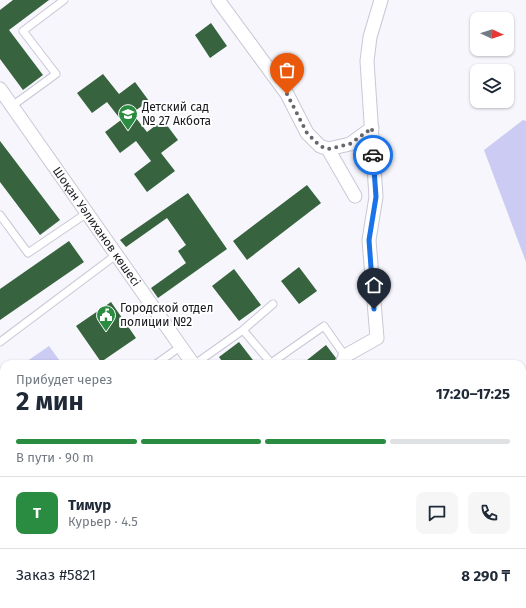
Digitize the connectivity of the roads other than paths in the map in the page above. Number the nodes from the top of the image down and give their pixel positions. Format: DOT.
graph roads {
  1 [pos="64,0"];
  2 [pos="218,0"];
  3 [pos="381,0"];
  4 [pos="385,0"];
  5 [pos="0,88"];
  6 [pos="12,106"];
  7 [pos="372,128"];
  8 [pos="328,149"];
  9 [pos="355,196"];
  10 [pos="87,213"];
  11 [pos="0,215"];
  12 [pos="116,255"];
  13 [pos="273,304"];
  14 [pos="243,330"];
  15 [pos="0,342"];
  16 [pos="180,347"];
  17 [pos="162,360"];
  18 [pos="191,360"];
  19 [pos="200,360"];
  20 [pos="268,360"];
  21 [pos="275,360"];
  22 [pos="343,360"];
  1 -- 6 [label="lane"];
  2 -- 8 [label="street"];
  3 -- 4 [label="street"];
  3 -- 7 [label="street"];
  5 -- 6 [label="street, Шоқан Уәлиханов көшесі"];
  6 -- 10 [label="street, Шоқан Уәлиханов көшесі"];
  7 -- 8 [label="street"];
  7 -- 22 [label="street"];
  8 -- 9 [label="street"];
  10 -- 11 [label="lane"];
  10 -- 12 [label="street, Шоқан Уәлиханов көшесі"];
  12 -- 15 [label="lane"];
  12 -- 16 [label="street, Шоқан Уәлиханов көшесі"];
  13 -- 14 [label="lane"];
  14 -- 19 [label="lane"];
  14 -- 20 [label="lane"];
  16 -- 17 [label="lane"];
  16 -- 18 [label="street, Шоқан Уәлиханов көшесі"];
  21 -- 22 [label="lane"];
}
